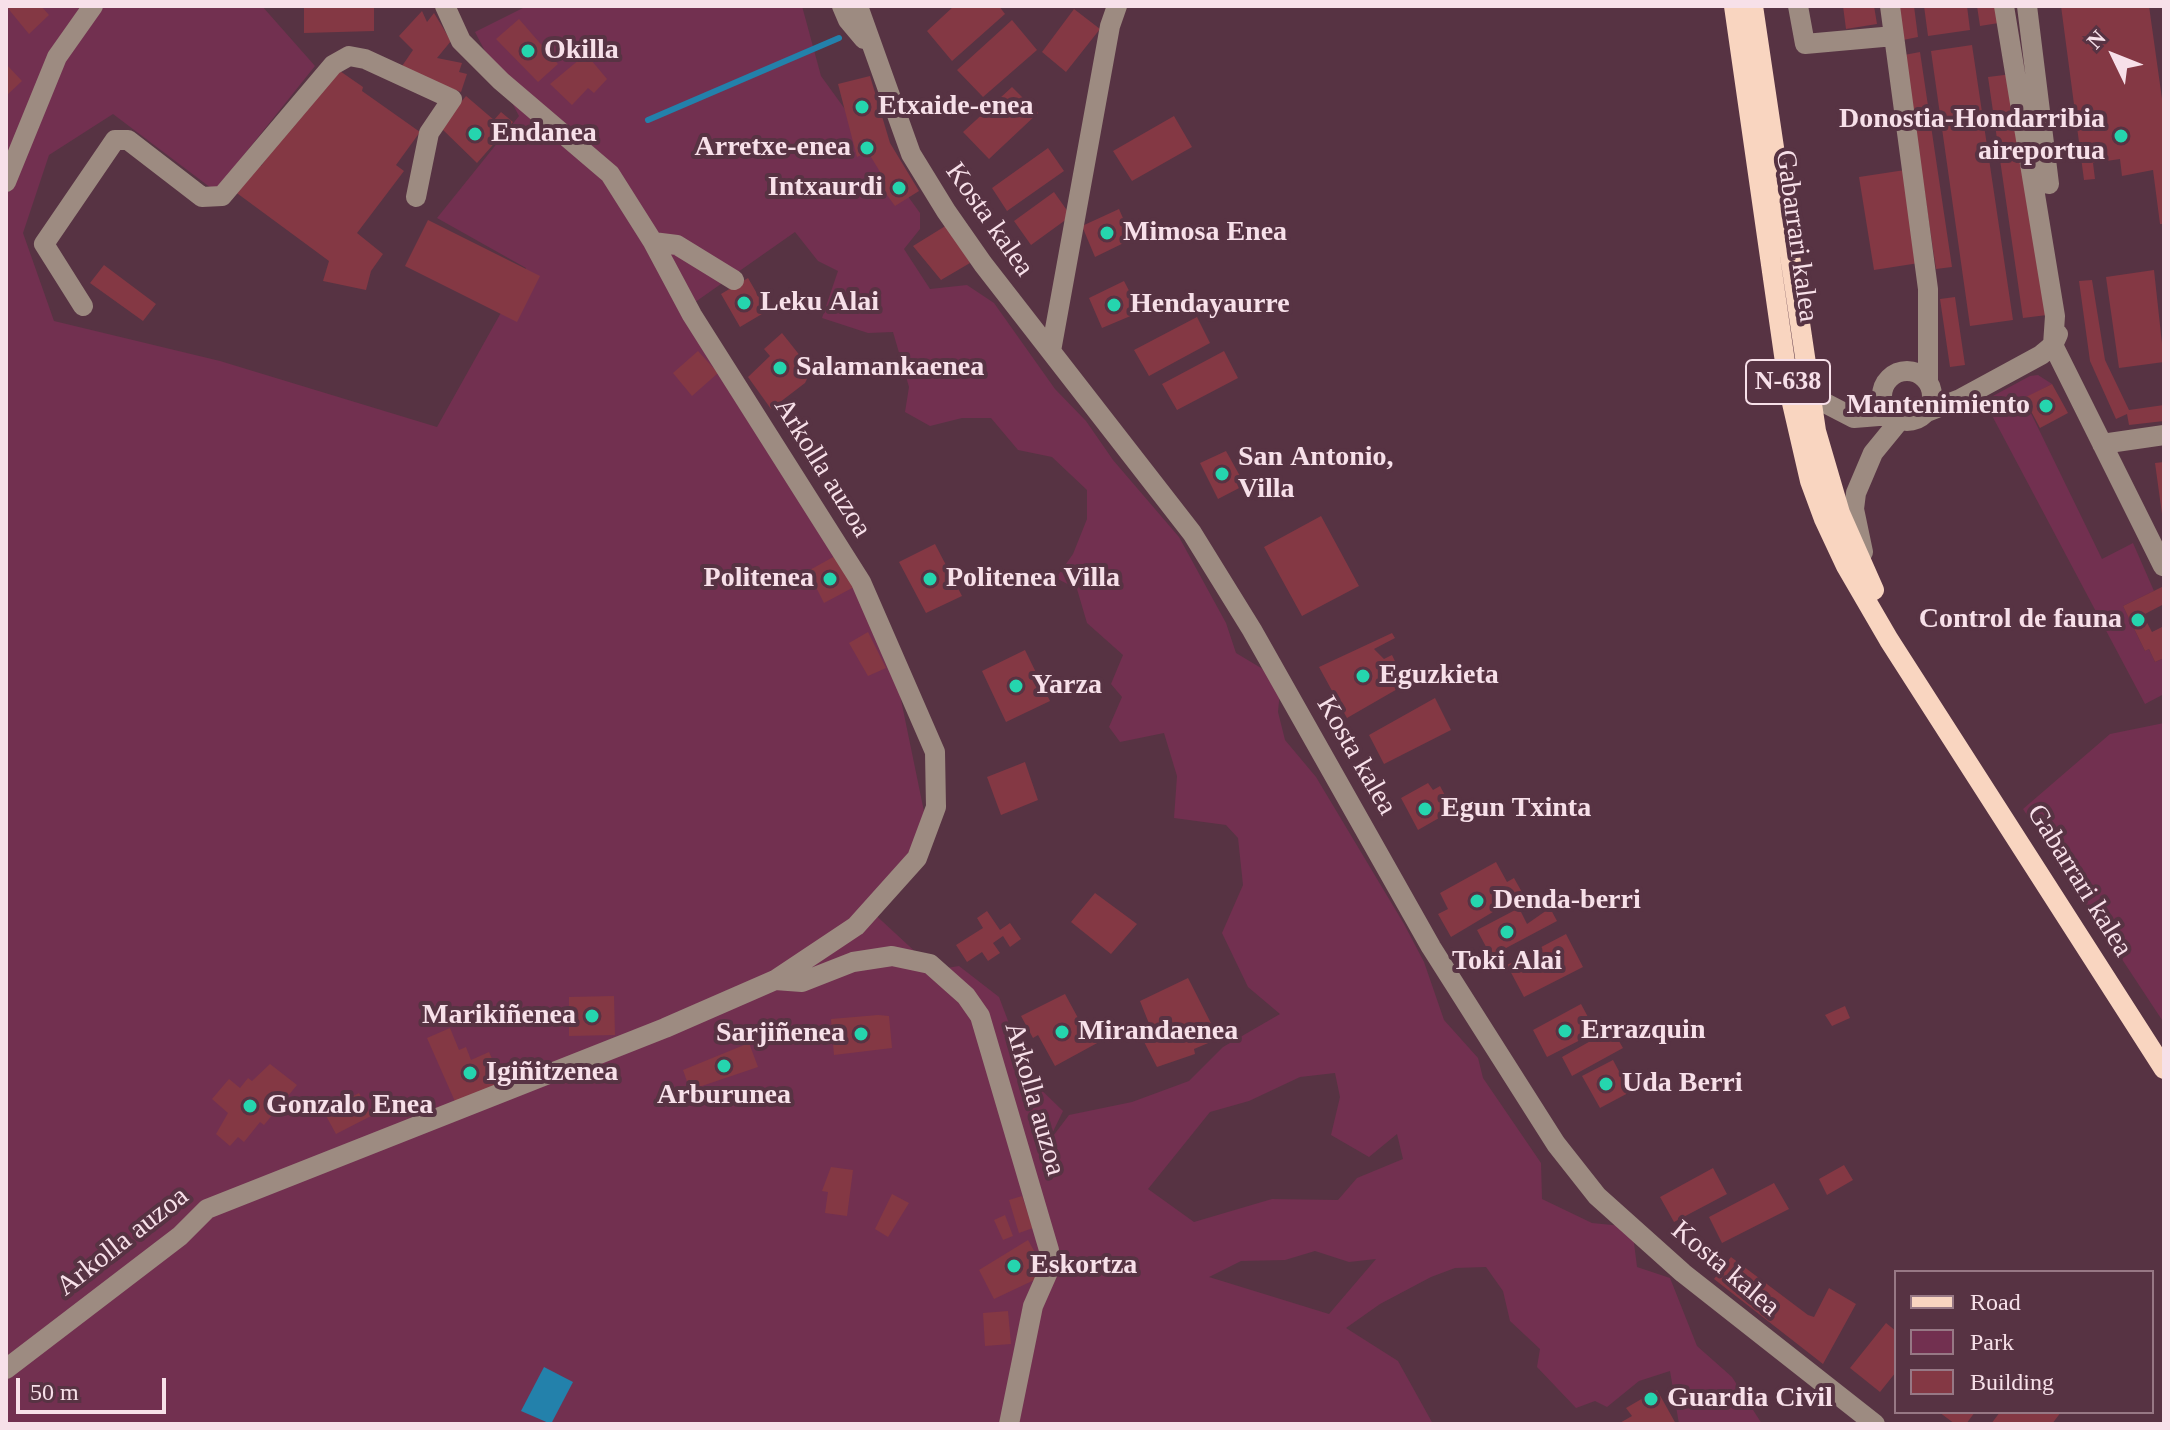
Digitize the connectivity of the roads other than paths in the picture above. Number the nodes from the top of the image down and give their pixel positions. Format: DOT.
graph roads {
  1 [pos="93,6"];
  2 [pos="445,6"];
  3 [pos="842,6"];
  4 [pos="858,6"];
  5 [pos="1117,6"];
  6 [pos="1734,6"];
  7 [pos="1753,6"];
  8 [pos="1798,6"];
  9 [pos="1890,6"];
  10 [pos="2004,6"];
  11 [pos="2027,6"];
  12 [pos="1894,36"];
  13 [pos="870,46"];
  14 [pos="6,182"];
  15 [pos="416,197"];
  16 [pos="653,242"];
  17 [pos="1774,279"];
  18 [pos="734,280"];
  19 [pos="83,306"];
  20 [pos="2053,345"];
  21 [pos="1051,351"];
  22 [pos="1928,381"];
  23 [pos="1808,388"];
  24 [pos="1927,412"];
  25 [pos="1895,418"];
  26 [pos="2164,435"];
  27 [pos="2102,444"];
  28 [pos="2163,566"];
  29 [pos="1872,587"];
  30 [pos="1946,724"];
  31 [pos="775,980"];
  32 [pos="2164,1069"];
  33 [pos="6,1369"];
  34 [pos="1009,1424"];
  35 [pos="1875,1424"];
  1 -- 14 [label="street"];
  2 -- 16 [label="street, Arkolla auzoa"];
  3 -- 13 [label="street"];
  4 -- 13 [label="street"];
  5 -- 21 [label="street"];
  6 -- 17 [label="main road, Gabarrari kalea / N-638"];
  7 -- 23 [label="main road, Gabarrari kalea / N-638"];
  8 -- 12 [label="street"];
  9 -- 12 [label="street"];
  10 -- 20 [label="street"];
  11 -- 20 [label="street"];
  12 -- 22 [label="street"];
  13 -- 21 [label="street, Kosta kalea"];
  15 -- 19 [label="street"];
  16 -- 18 [label="street"];
  16 -- 31 [label="street, Arkolla auzoa"];
  17 -- 23 [label="main road"];
  17 -- 30 [label="main road, Gabarrari kalea / N-638"];
  20 -- 24 [label="street"];
  20 -- 27 [label="street"];
  21 -- 35 [label="street, Kosta kalea"];
  22 -- 24 [label="street"];
  22 -- 25 [label="street"];
  23 -- 25 [label="street"];
  23 -- 29 [label="main road, Gabarrari kalea / N-638"];
  24 -- 25 [label="street"];
  25 -- 29 [label="street, Gabarrari kalea"];
  26 -- 27 [label="street"];
  27 -- 28 [label="street"];
  29 -- 30 [label="main road, Gabarrari kalea / N-638"];
  30 -- 32 [label="main road, Gabarrari kalea / N-638"];
  31 -- 33 [label="street, Arkolla auzoa"];
  31 -- 34 [label="street, Arkolla auzoa"];
}
